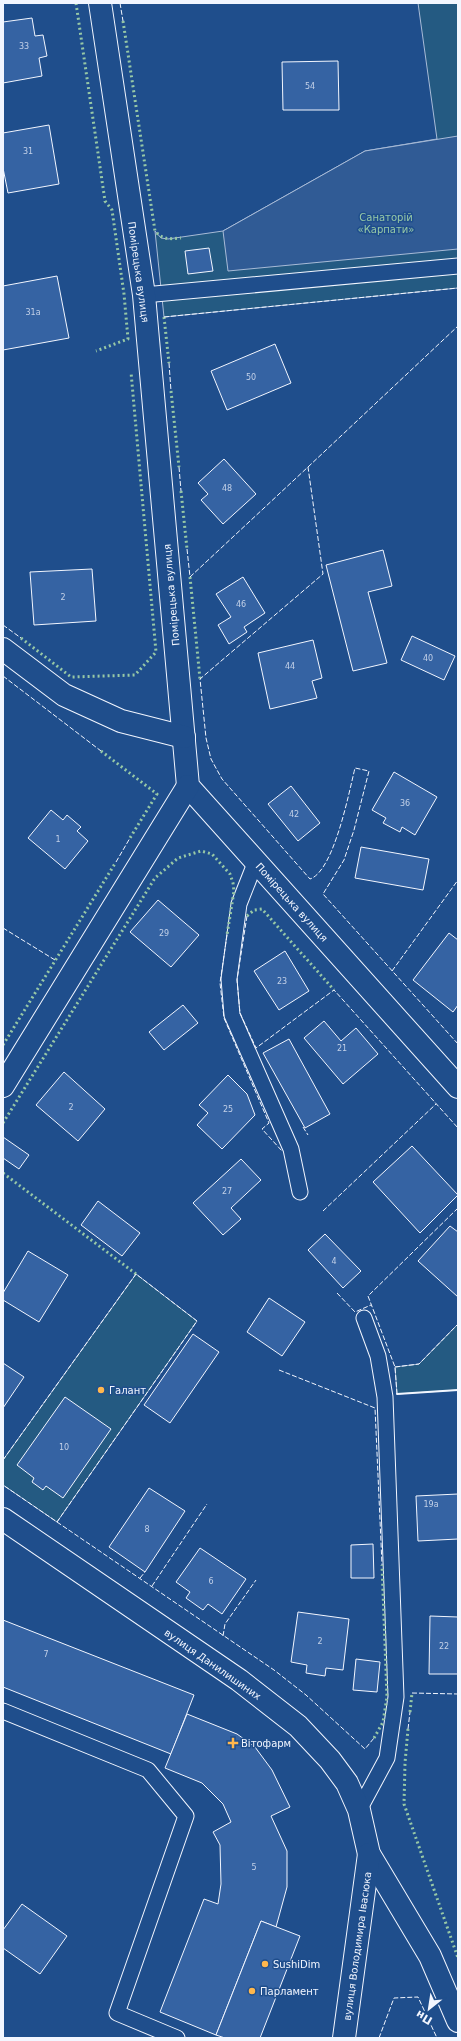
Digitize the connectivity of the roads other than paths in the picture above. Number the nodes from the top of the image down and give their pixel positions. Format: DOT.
graph roads {
  1 [pos="100,3"];
  2 [pos="458,266"];
  3 [pos="144,295"];
  4 [pos="3,649"];
  5 [pos="184,737"];
  6 [pos="188,786"];
  7 [pos="256,861"];
  8 [pos="3,1086"];
  9 [pos="458,1087"];
  10 [pos="300,1192"];
  11 [pos="364,1318"];
  12 [pos="3,1519"];
  13 [pos="3,1711"];
  14 [pos="359,1810"];
  15 [pos="369,1854"];
  16 [pos="458,2021"];
  17 [pos="177,2038"];
  18 [pos="344,2038"];
  1 -- 3 [label="street, Помірецька вулиця"];
  2 -- 3 [label="lane"];
  3 -- 5 [label="street, Помірецька вулиця"];
  4 -- 5 [label="street"];
  5 -- 6 [label="street, Помірецька вулиця"];
  6 -- 7 [label="street, Помірецька вулиця"];
  6 -- 8 [label="street"];
  7 -- 9 [label="street, Помірецька вулиця"];
  7 -- 10 [label="lane"];
  11 -- 14 [label="lane"];
  12 -- 14 [label="street, вулиця Данилишиних"];
  13 -- 17 [label="lane"];
  14 -- 15 [label="street, вулиця Данилишиних"];
  15 -- 16 [label="street"];
  15 -- 18 [label="street, вулиця Володимира Івасюка"];
}
